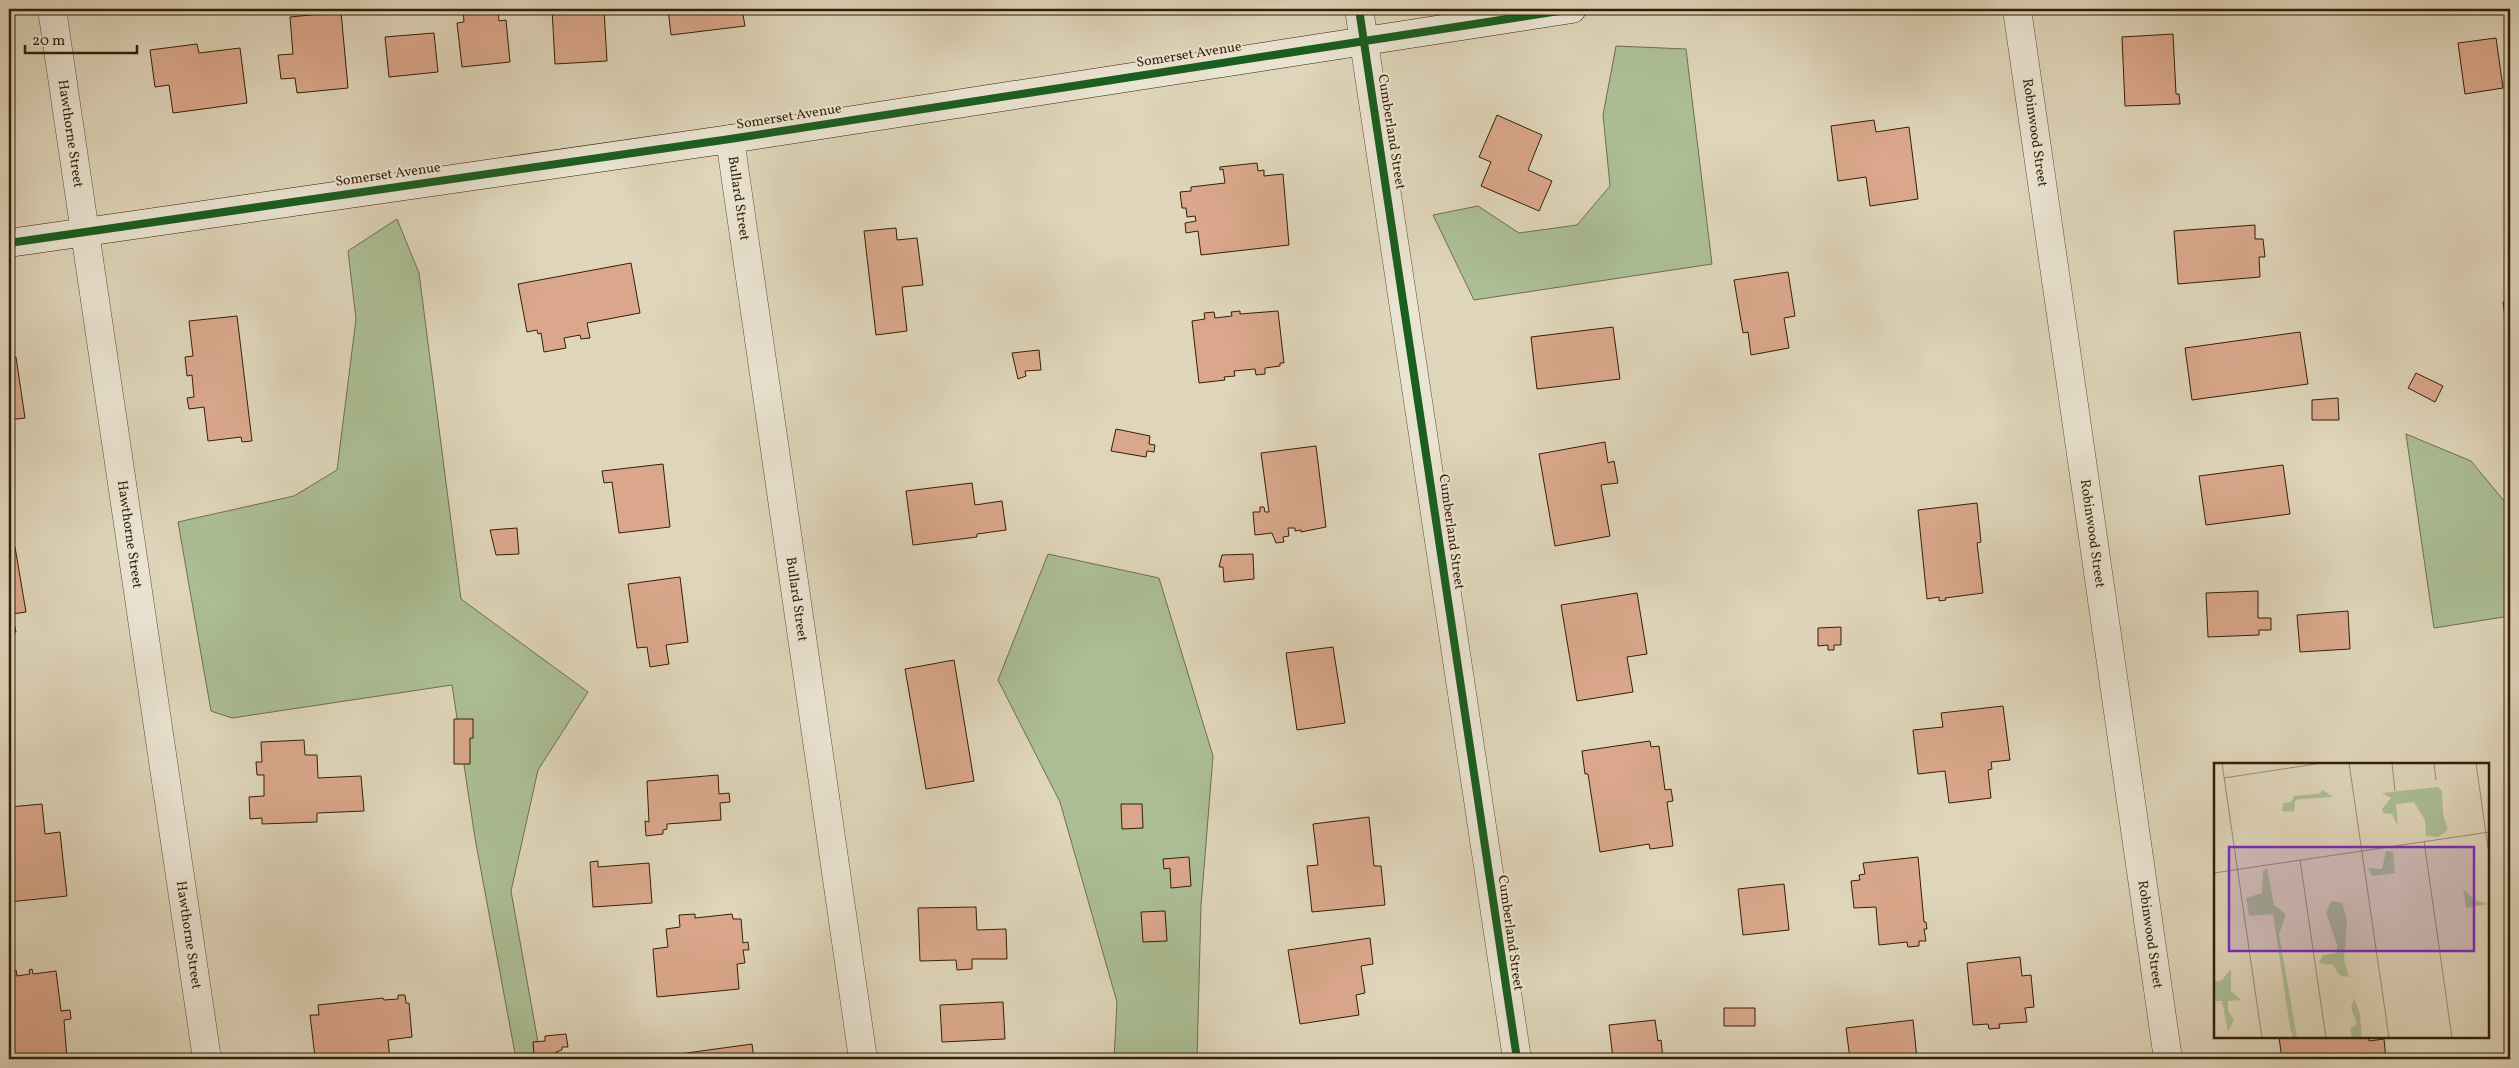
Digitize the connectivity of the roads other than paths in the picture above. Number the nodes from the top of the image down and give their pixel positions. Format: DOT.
graph roads {
  1 [pos="52,9"];
  2 [pos="1359,9"];
  3 [pos="1572,9"];
  4 [pos="2017,9"];
  5 [pos="1364,40"];
  6 [pos="730,139"];
  7 [pos="84,231"];
  8 [pos="9,243"];
  9 [pos="207,1059"];
  10 [pos="863,1059"];
  11 [pos="1517,1059"];
  12 [pos="2168,1059"];
  1 -- 7 [label="street, Hawthorne Street"];
  2 -- 5 [label="street, Cumberland Street"];
  3 -- 5 [label="street, Somerset Avenue"];
  4 -- 12 [label="street, Robinwood Street"];
  5 -- 6 [label="street, Somerset Avenue"];
  5 -- 11 [label="street, Cumberland Street"];
  6 -- 7 [label="street, Somerset Avenue"];
  6 -- 10 [label="street, Bullard Street"];
  7 -- 8 [label="street, Somerset Avenue"];
  7 -- 9 [label="street, Hawthorne Street"];
}
